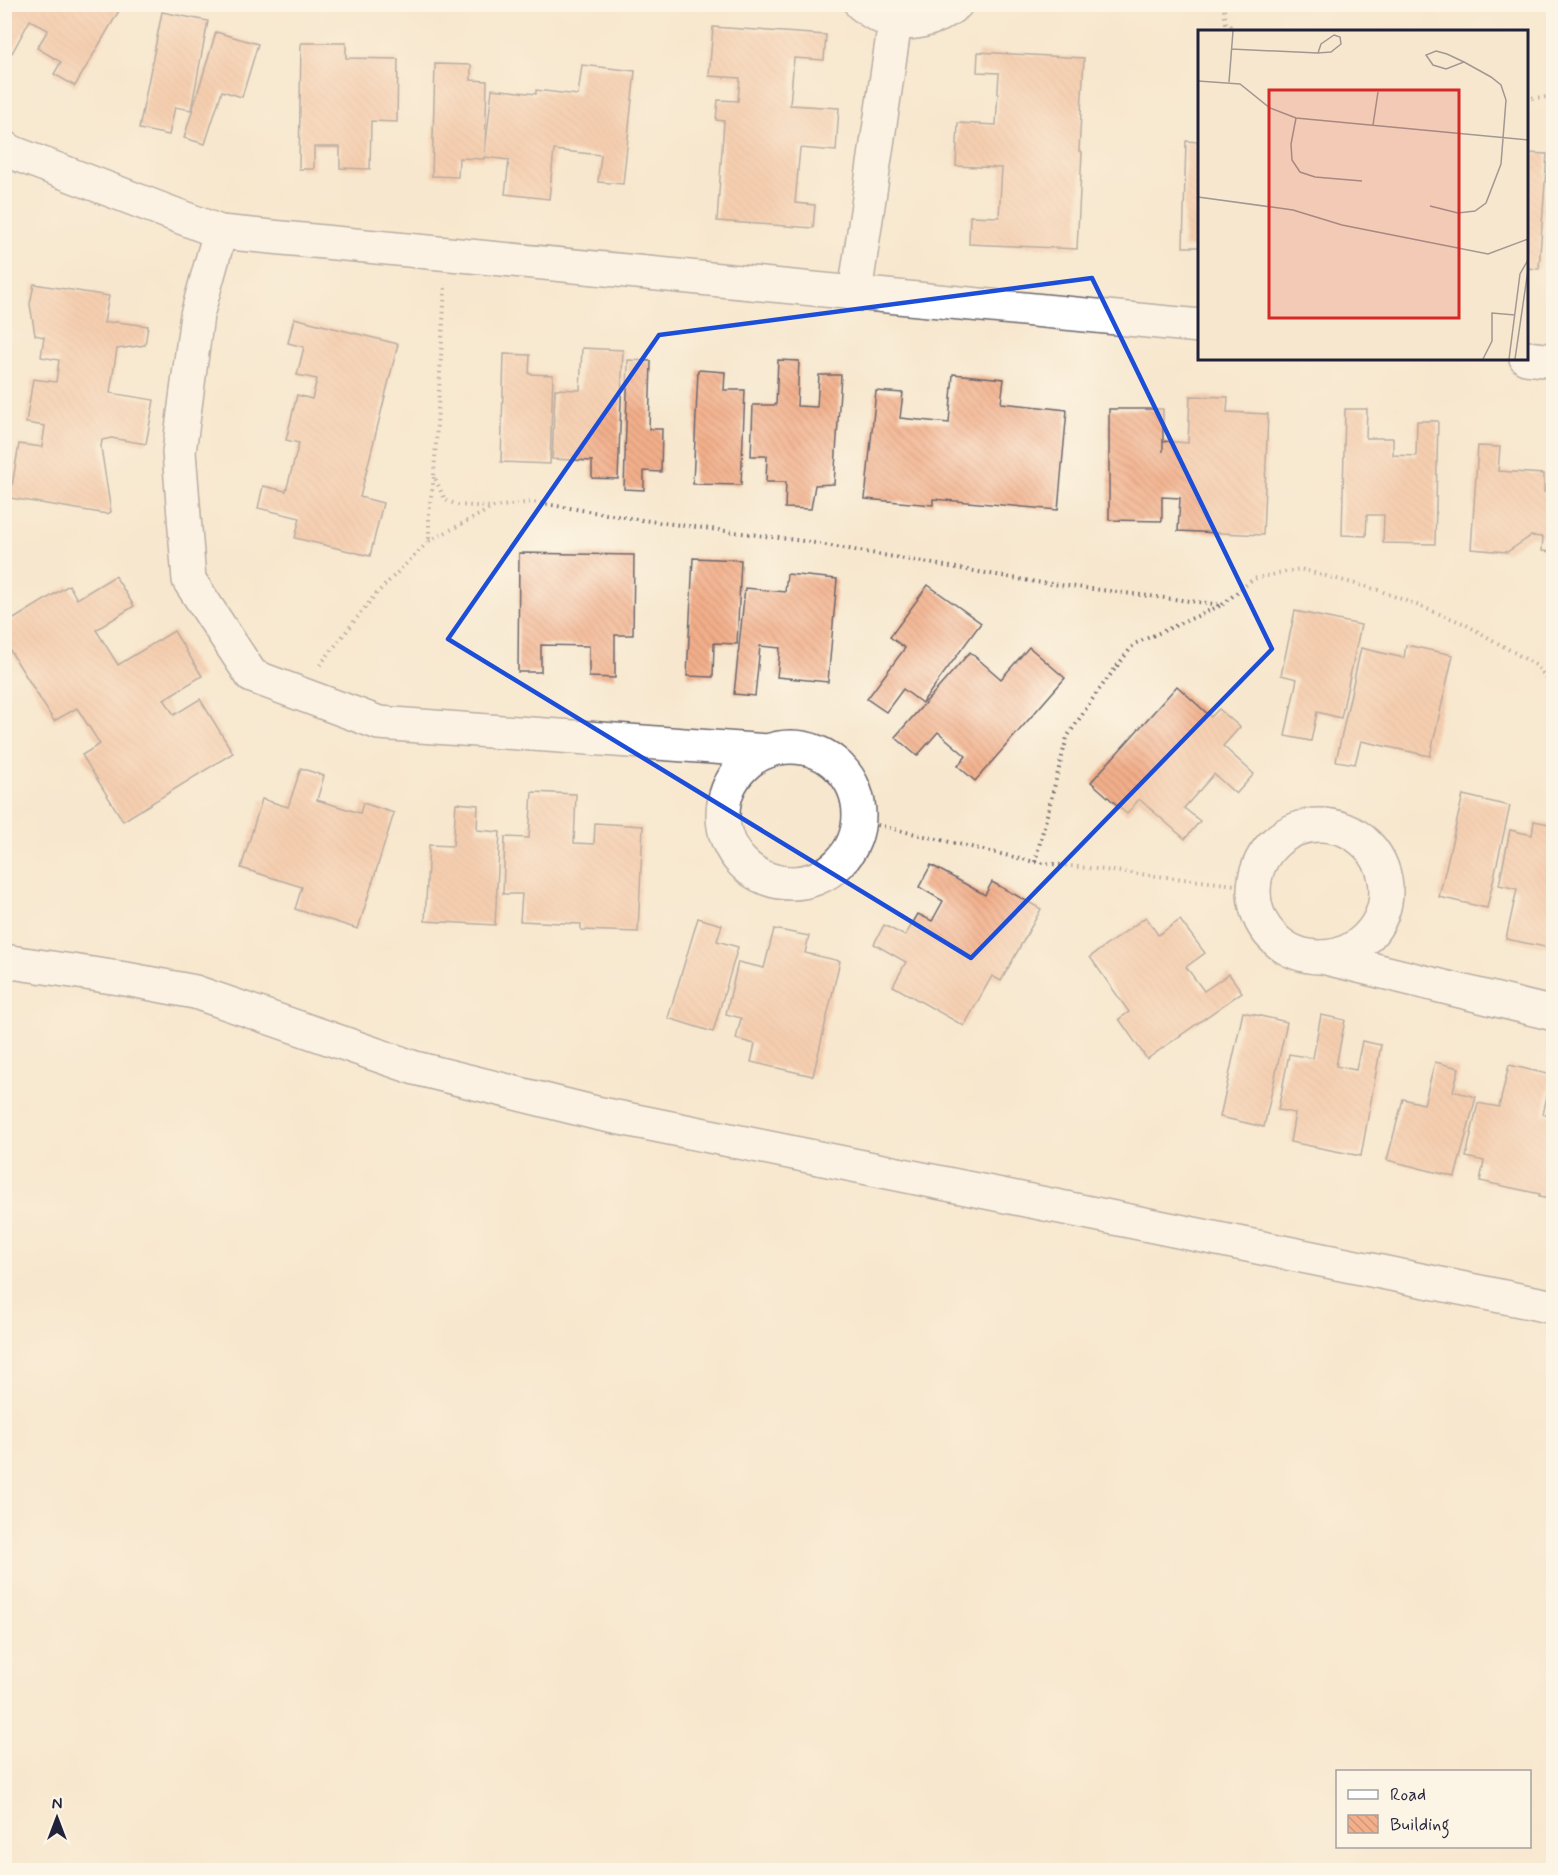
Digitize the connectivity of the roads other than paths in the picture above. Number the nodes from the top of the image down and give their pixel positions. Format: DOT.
graph roads {
  1 [pos="861,4"];
  2 [pos="956,4"];
  3 [pos="895,22"];
  4 [pos="4,147"];
  5 [pos="220,232"];
  6 [pos="855,293"];
  7 [pos="1198,327"];
  8 [pos="1528,358"];
  9 [pos="1554,361"];
  10 [pos="768,751"];
  11 [pos="1321,957"];
  12 [pos="4,961"];
  13 [pos="1554,1014"];
  14 [pos="1554,1307"];
  1 -- 3 [label="lane"];
  2 -- 3 [label="lane"];
  3 -- 6 [label="lane"];
  4 -- 5 [label="lane"];
  5 -- 6 [label="lane"];
  5 -- 10 [label="lane"];
  6 -- 7 [label="lane"];
  8 -- 9 [label="lane"];
  10 -- 10 [label="lane"];
  11 -- 11 [label="lane"];
  11 -- 13 [label="lane"];
  12 -- 14 [label="lane"];
}
